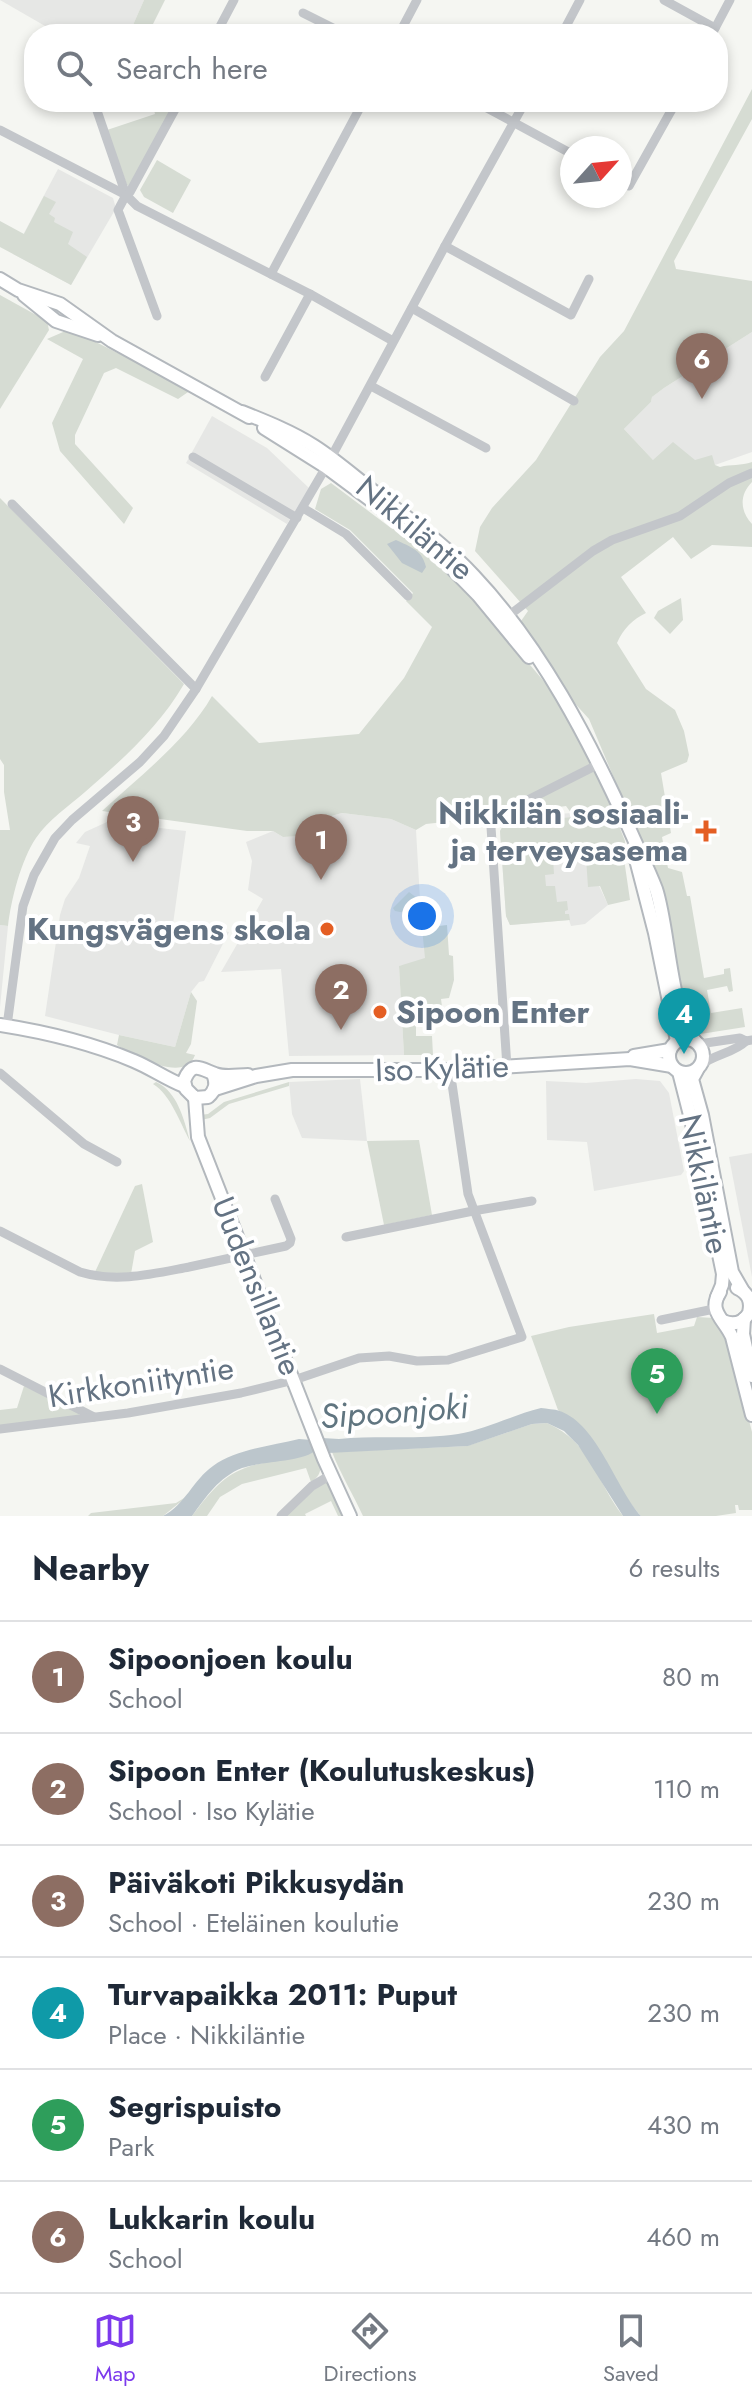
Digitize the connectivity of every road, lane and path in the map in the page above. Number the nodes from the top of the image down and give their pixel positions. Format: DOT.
graph roads {
  1 [pos="234,0"];
  2 [pos="417,0"];
  3 [pos="580,0"];
  4 [pos="664,0"];
  5 [pos="730,0"];
  6 [pos="303,13"];
  7 [pos="221,24"];
  8 [pos="325,24"];
  9 [pos="404,24"];
  10 [pos="567,24"];
  11 [pos="702,24"];
  12 [pos="717,24"];
  13 [pos="97,112"];
  14 [pos="174,112"];
  15 [pos="358,112"];
  16 [pos="494,112"];
  17 [pos="520,112"];
  18 [pos="670,112"];
  19 [pos="514,123"];
  20 [pos="0,130"];
  21 [pos="560,148"];
  22 [pos="632,172"];
  23 [pos="126,195"];
  24 [pos="445,246"];
  25 [pos="271,274"];
  26 [pos="0,279"];
  27 [pos="589,279"];
  28 [pos="310,294"];
  29 [pos="412,308"];
  30 [pos="157,316"];
  31 [pos="393,341"];
  32 [pos="265,377"];
  33 [pos="371,386"];
  34 [pos="574,401"];
  35 [pos="486,448"];
  36 [pos="193,457"];
  37 [pos="328,463"];
  38 [pos="752,473"];
  39 [pos="12,504"];
  40 [pos="303,508"];
  41 [pos="297,518"];
  42 [pos="408,596"];
  43 [pos="504,619"];
  44 [pos="196,689"];
  45 [pos="599,764"];
  46 [pos="629,829"];
  47 [pos="4,1025"];
  48 [pos="749,1040"];
  49 [pos="697,1042"];
  50 [pos="673,1045"];
  51 [pos="630,1059"];
  52 [pos="507,1067"];
  53 [pos="699,1067"];
  54 [pos="675,1069"];
  55 [pos="450,1070"];
  56 [pos="156,1071"];
  57 [pos="189,1072"];
  58 [pos="0,1073"];
  59 [pos="213,1074"];
  60 [pos="256,1076"];
  61 [pos="184,1086"];
  62 [pos="215,1089"];
  63 [pos="195,1098"];
  64 [pos="117,1162"];
  65 [pos="275,1199"];
  66 [pos="532,1201"];
  67 [pos="473,1211"];
  68 [pos="0,1231"];
  69 [pos="346,1237"];
  70 [pos="244,1256"];
  71 [pos="747,1293"];
  72 [pos="711,1306"];
  73 [pos="748,1315"];
  74 [pos="661,1320"];
  75 [pos="723,1321"];
  76 [pos="0,1369"];
  77 [pos="752,1376"];
  78 [pos="294,1380"];
  79 [pos="752,1415"];
  80 [pos="94,1417"];
  81 [pos="0,1429"];
  82 [pos="331,1475"];
  83 [pos="281,1516"];
  84 [pos="350,1516"];
  1 -- 7 [label="street"];
  2 -- 9 [label="street"];
  3 -- 10 [label="street"];
  4 -- 11 [label="street"];
  5 -- 12 [label="street"];
  6 -- 8 [label="street"];
  13 -- 23 [label="street"];
  14 -- 23 [label="street"];
  15 -- 25 [label="street"];
  16 -- 19 [label="street"];
  17 -- 19 [label="street"];
  18 -- 22 [label="street"];
  19 -- 21 [label="street"];
  19 -- 24 [label="street"];
  20 -- 23 [label="street"];
  23 -- 25 [label="street"];
  23 -- 30 [label="street"];
  24 -- 27 [label="street"];
  24 -- 29 [label="street"];
  25 -- 28 [label="street"];
  26 -- 37 [label="street, Nikkiläntie"];
  28 -- 31 [label="street"];
  28 -- 32 [label="street"];
  29 -- 31 [label="street"];
  29 -- 34 [label="street"];
  31 -- 33 [label="street"];
  33 -- 35 [label="street"];
  33 -- 37 [label="street"];
  36 -- 41 [label="street"];
  37 -- 40 [label="street"];
  37 -- 43 [label="street, Nikkiläntie"];
  38 -- 43 [label="street"];
  39 -- 44 [label="street"];
  40 -- 41 [label="street"];
  40 -- 42 [label="street"];
  41 -- 44 [label="street"];
  43 -- 45 [label="street, Nikkiläntie"];
  44 -- 47 [label="street"];
  45 -- 46 [label="street, Nikkiläntie"];
  45 -- 52 [label="street"];
  46 -- 49 [label="street, Nikkiläntie"];
  46 -- 50 [label="street, Nikkiläntie"];
  47 -- 56 [label="street"];
  48 -- 49 [label="street"];
  48 -- 53 [label="street"];
  49 -- 50 [label="street"];
  49 -- 53 [label="street"];
  50 -- 51 [label="street, Iso Kylätie"];
  50 -- 54 [label="street"];
  51 -- 52 [label="street, Iso Kylätie"];
  51 -- 54 [label="street, Iso Kylätie"];
  52 -- 55 [label="street, Iso Kylätie"];
  53 -- 54 [label="street"];
  53 -- 71 [label="street, Nikkiläntie"];
  54 -- 72 [label="street, Nikkiläntie"];
  55 -- 60 [label="street, Iso Kylätie"];
  55 -- 67 [label="street"];
  56 -- 57 [label="street"];
  56 -- 61 [label="street"];
  57 -- 59 [label="street"];
  57 -- 61 [label="street"];
  58 -- 64 [label="street"];
  59 -- 60 [label="street, Iso Kylätie"];
  59 -- 62 [label="street"];
  60 -- 62 [label="street, Iso Kylätie"];
  61 -- 63 [label="street"];
  62 -- 63 [label="street"];
  63 -- 70 [label="street, Uudensillantie"];
  65 -- 70 [label="street"];
  66 -- 67 [label="street"];
  67 -- 69 [label="street"];
  67 -- 78 [label="street, Kirkkoniityntie"];
  68 -- 70 [label="street"];
  70 -- 78 [label="street, Uudensillantie"];
  71 -- 72 [label="street"];
  71 -- 73 [label="street"];
  72 -- 74 [label="street"];
  72 -- 75 [label="street"];
  73 -- 75 [label="street"];
  73 -- 77 [label="street"];
  75 -- 79 [label="street"];
  76 -- 80 [label="street"];
  78 -- 80 [label="street, Kirkkoniityntie"];
  78 -- 82 [label="street, Uudensillantie"];
  80 -- 81 [label="street, Kirkkoniityntie"];
  82 -- 83 [label="street"];
  82 -- 84 [label="street, Uudensillantie"];
}
